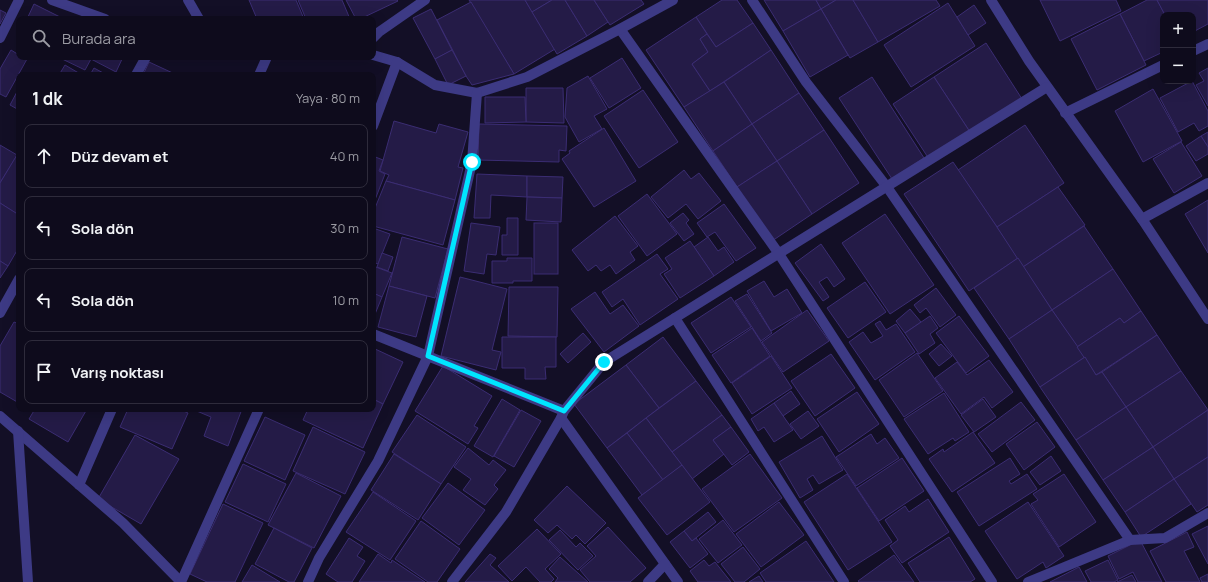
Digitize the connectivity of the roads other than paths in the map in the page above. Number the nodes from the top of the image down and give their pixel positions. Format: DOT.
graph roads {
  1 [pos="19,0"];
  2 [pos="52,0"];
  3 [pos="188,0"];
  4 [pos="425,0"];
  5 [pos="673,0"];
  6 [pos="752,0"];
  7 [pos="995,1"];
  8 [pos="97,16"];
  9 [pos="197,16"];
  10 [pos="620,29"];
  11 [pos="376,36"];
  12 [pos="0,38"];
  13 [pos="1208,44"];
  14 [pos="1196,50"];
  15 [pos="376,56"];
  16 [pos="144,60"];
  17 [pos="266,60"];
  18 [pos="397,62"];
  19 [pos="1160,66"];
  20 [pos="138,72"];
  21 [pos="260,72"];
  22 [pos="1047,87"];
  23 [pos="477,93"];
  24 [pos="1066,113"];
  25 [pos="376,118"];
  26 [pos="1208,183"];
  27 [pos="887,187"];
  28 [pos="1142,219"];
  29 [pos="779,254"];
  30 [pos="16,284"];
  31 [pos="0,313"];
  32 [pos="675,318"];
  33 [pos="1208,320"];
  34 [pos="376,335"];
  35 [pos="428,356"];
  36 [pos="111,412"];
  37 [pos="258,412"];
  38 [pos="563,415"];
  39 [pos="0,416"];
  40 [pos="18,432"];
  41 [pos="79,485"];
  42 [pos="1208,513"];
  43 [pos="1130,540"];
  44 [pos="665,564"];
  45 [pos="28,582"];
  46 [pos="181,582"];
  47 [pos="308,582"];
  48 [pos="452,582"];
  49 [pos="648,582"];
  50 [pos="678,582"];
  51 [pos="844,582"];
  52 [pos="992,582"];
  53 [pos="1028,582"];
  1 -- 12 [label="street"];
  2 -- 8 [label="street"];
  3 -- 9 [label="street"];
  4 -- 11 [label="street"];
  5 -- 10 [label="street"];
  6 -- 27 [label="street"];
  7 -- 22 [label="street"];
  10 -- 23 [label="street"];
  10 -- 29 [label="street"];
  13 -- 14 [label="street"];
  15 -- 18 [label="street"];
  16 -- 20 [label="street"];
  17 -- 21 [label="street"];
  18 -- 23 [label="street"];
  18 -- 25 [label="street"];
  19 -- 24 [label="street"];
  22 -- 24 [label="street"];
  22 -- 27 [label="street"];
  23 -- 35 [label="street"];
  24 -- 28 [label="street"];
  26 -- 28 [label="street"];
  27 -- 29 [label="street"];
  27 -- 43 [label="street"];
  28 -- 33 [label="street"];
  29 -- 32 [label="street"];
  29 -- 52 [label="street"];
  30 -- 31 [label="street"];
  32 -- 38 [label="street"];
  32 -- 51 [label="street"];
  34 -- 35 [label="street"];
  35 -- 38 [label="street"];
  35 -- 47 [label="street"];
  36 -- 41 [label="street"];
  37 -- 46 [label="street"];
  38 -- 44 [label="street"];
  38 -- 48 [label="street"];
  39 -- 40 [label="street"];
  40 -- 41 [label="street"];
  40 -- 45 [label="street"];
  41 -- 46 [label="street"];
  42 -- 43 [label="street"];
  43 -- 53 [label="street"];
  44 -- 49 [label="street"];
  44 -- 50 [label="street"];
}
